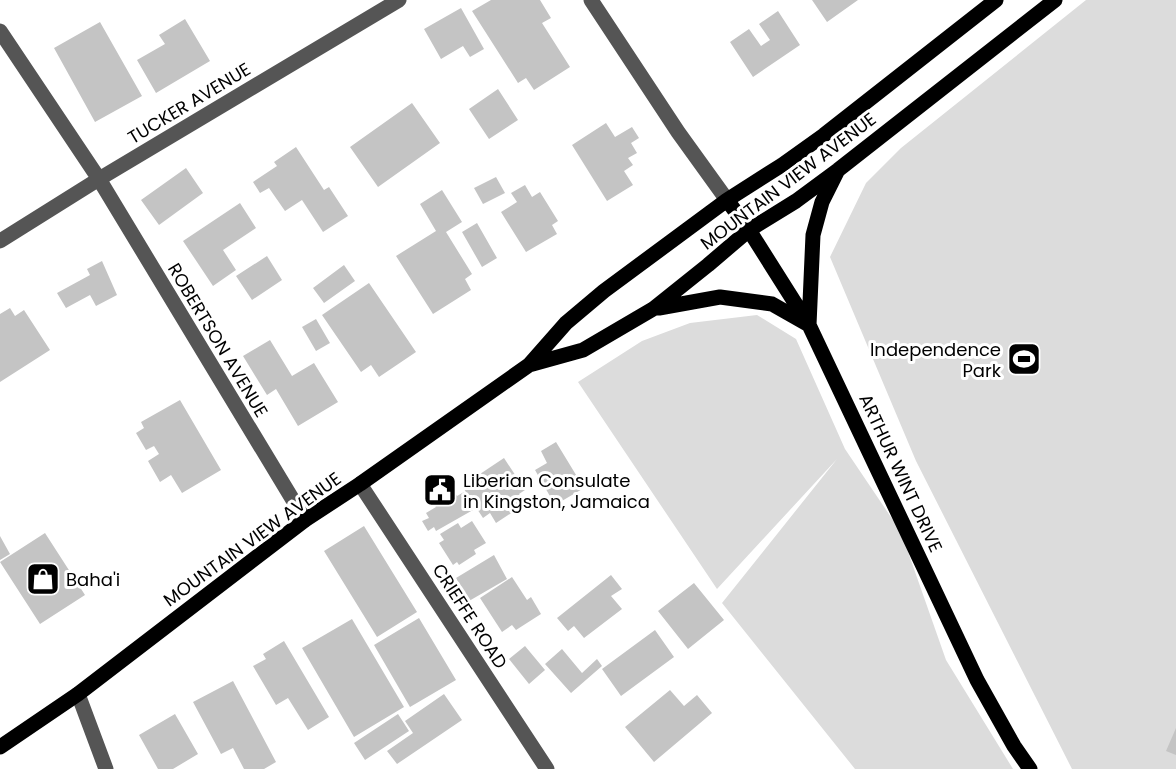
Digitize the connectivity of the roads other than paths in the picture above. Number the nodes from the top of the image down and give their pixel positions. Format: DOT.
graph roads {
  1 [pos="399,0"];
  2 [pos="591,0"];
  3 [pos="996,0"];
  4 [pos="1055,0"];
  5 [pos="0,31"];
  6 [pos="838,170"];
  7 [pos="99,179"];
  8 [pos="727,200"];
  9 [pos="749,230"];
  10 [pos="0,242"];
  11 [pos="653,309"];
  12 [pos="809,324"];
  13 [pos="529,365"];
  14 [pos="360,484"];
  15 [pos="305,520"];
  16 [pos="78,694"];
  17 [pos="0,747"];
  18 [pos="106,769"];
  19 [pos="547,769"];
  20 [pos="1030,769"];
  1 -- 7 [label="street, TUCKER AVENUE"];
  2 -- 8 [label="street"];
  3 -- 8 [label="main road, MOUNTAIN VIEW AVENUE"];
  4 -- 6 [label="main road, MOUNTAIN VIEW AVENUE"];
  5 -- 7 [label="street, ROBERTSON AVENUE"];
  6 -- 9 [label="main road, MOUNTAIN VIEW AVENUE"];
  6 -- 12 [label="main road"];
  7 -- 10 [label="street, TUCKER AVENUE"];
  7 -- 15 [label="street, ROBERTSON AVENUE"];
  8 -- 9 [label="main road, ARTHUR WINT DRIVE"];
  8 -- 13 [label="main road, MOUNTAIN VIEW AVENUE"];
  9 -- 11 [label="main road, MOUNTAIN VIEW AVENUE"];
  9 -- 12 [label="main road, ARTHUR WINT DRIVE"];
  11 -- 12 [label="main road"];
  11 -- 13 [label="main road, MOUNTAIN VIEW AVENUE"];
  12 -- 20 [label="main road, ARTHUR WINT DRIVE"];
  13 -- 14 [label="main road, MOUNTAIN VIEW AVENUE"];
  14 -- 15 [label="main road, MOUNTAIN VIEW AVENUE"];
  14 -- 19 [label="street, CRIEFFE ROAD"];
  15 -- 16 [label="main road, MOUNTAIN VIEW AVENUE"];
  16 -- 17 [label="main road, MOUNTAIN VIEW AVENUE"];
  16 -- 18 [label="street"];
}
